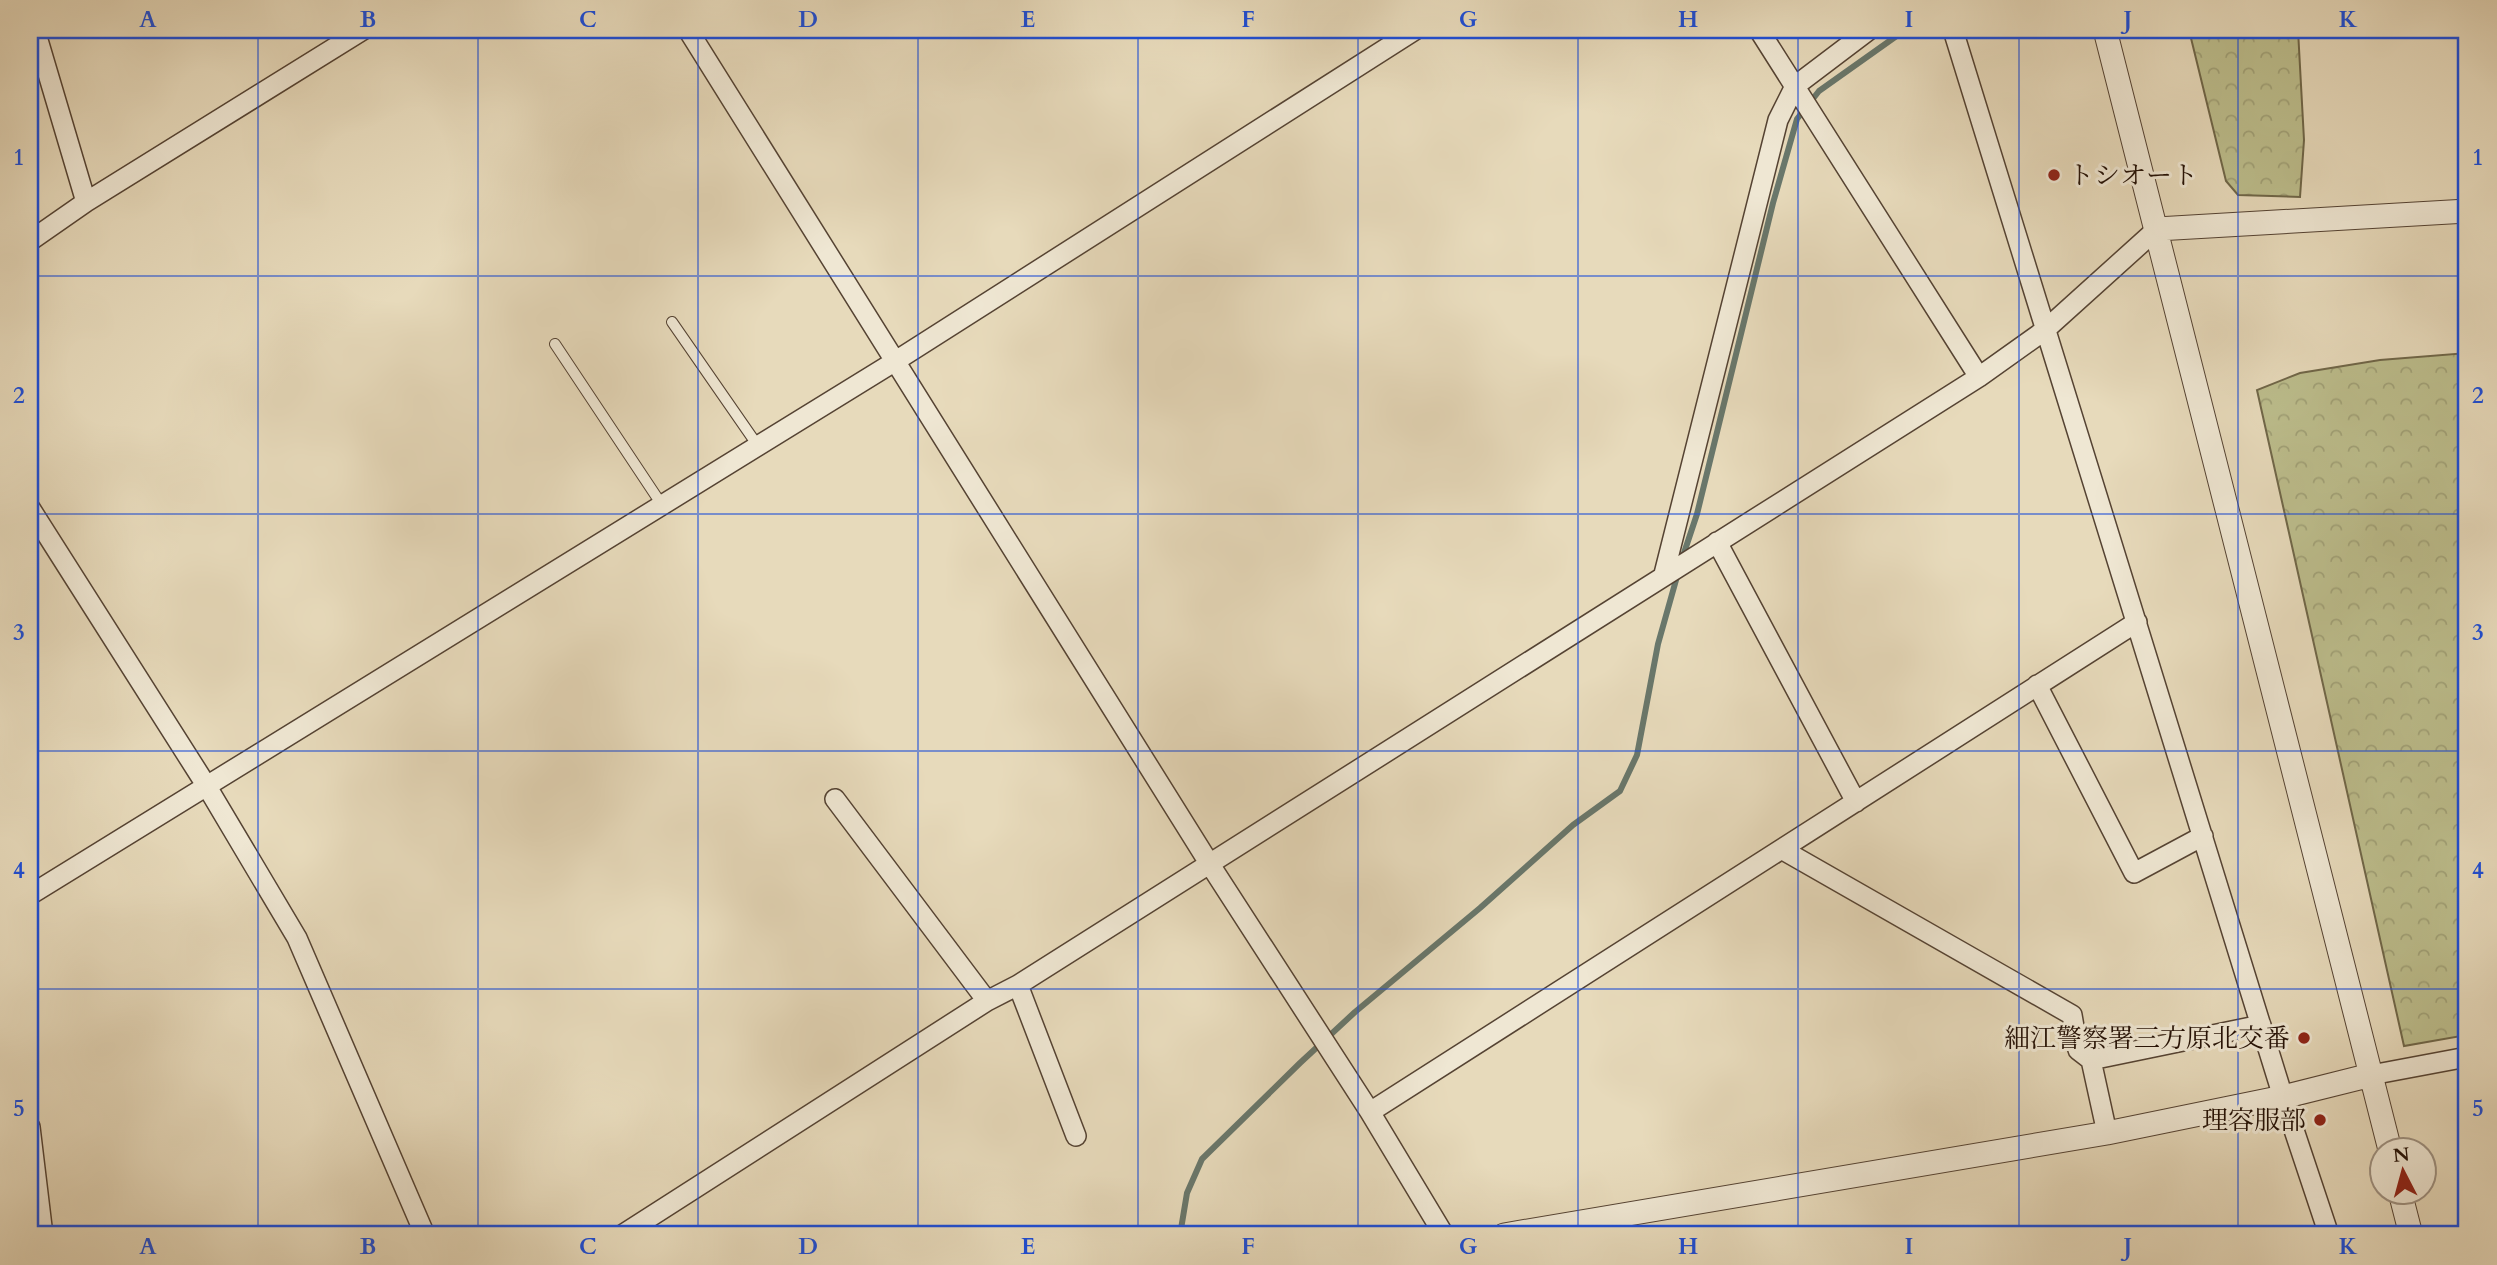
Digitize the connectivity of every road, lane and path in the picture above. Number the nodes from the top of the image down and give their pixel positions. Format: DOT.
graph roads {
  1 [pos="35,30"];
  2 [pos="363,30"];
  3 [pos="688,30"];
  4 [pos="1415,30"];
  5 [pos="1759,30"];
  6 [pos="1868,30"];
  7 [pos="1953,30"];
  8 [pos="2105,30"];
  9 [pos="1798,90"];
  10 [pos="86,202"];
  11 [pos="2467,211"];
  12 [pos="2157,229"];
  13 [pos="30,241"];
  14 [pos="672,321"];
  15 [pos="2045,330"];
  16 [pos="555,344"];
  17 [pos="894,362"];
  18 [pos="1979,377"];
  19 [pos="758,446"];
  20 [pos="662,505"];
  21 [pos="30,508"];
  22 [pos="1717,542"];
  23 [pos="1668,572"];
  24 [pos="2137,622"];
  25 [pos="2037,685"];
  26 [pos="206,785"];
  27 [pos="835,799"];
  28 [pos="1856,802"];
  29 [pos="2203,836"];
  30 [pos="1783,850"];
  31 [pos="1209,863"];
  32 [pos="30,895"];
  33 [pos="1018,985"];
  34 [pos="987,1001"];
  35 [pos="2261,1025"];
  36 [pos="2467,1058"];
  37 [pos="2091,1060"];
  38 [pos="2371,1075"];
  39 [pos="2283,1097"];
  40 [pos="1370,1112"];
  41 [pos="30,1127"];
  42 [pos="2107,1133"];
  43 [pos="1076,1136"];
  44 [pos="2386,1136"];
  45 [pos="2404,1206"];
  46 [pos="43,1235"];
  47 [pos="425,1235"];
  48 [pos="622,1235"];
  49 [pos="1444,1235"];
  50 [pos="1504,1235"];
  51 [pos="2329,1235"];
  52 [pos="2411,1235"];
  1 -- 10 [label="street"];
  2 -- 10 [label="street"];
  3 -- 17 [label="street"];
  4 -- 17 [label="street"];
  5 -- 9 [label="street"];
  6 -- 9 [label="street"];
  7 -- 15 [label="street"];
  8 -- 12 [label="street"];
  9 -- 18 [label="street"];
  9 -- 23 [label="street"];
  10 -- 13 [label="street"];
  11 -- 12 [label="street"];
  12 -- 15 [label="street"];
  12 -- 38 [label="street"];
  14 -- 19 [label="lane"];
  15 -- 18 [label="street"];
  15 -- 24 [label="street"];
  16 -- 20 [label="lane"];
  17 -- 19 [label="street"];
  17 -- 31 [label="street"];
  18 -- 22 [label="street"];
  19 -- 20 [label="street"];
  20 -- 26 [label="street"];
  21 -- 26 [label="street"];
  22 -- 23 [label="street"];
  22 -- 28 [label="street"];
  23 -- 31 [label="street"];
  24 -- 25 [label="street"];
  24 -- 29 [label="street"];
  25 -- 28 [label="street"];
  25 -- 29 [label="street"];
  26 -- 32 [label="street"];
  26 -- 47 [label="street"];
  27 -- 34 [label="street"];
  28 -- 30 [label="street"];
  29 -- 35 [label="street"];
  30 -- 37 [label="street"];
  30 -- 40 [label="street"];
  31 -- 33 [label="street"];
  31 -- 40 [label="street"];
  33 -- 34 [label="street"];
  33 -- 43 [label="street"];
  34 -- 48 [label="street"];
  35 -- 37 [label="street"];
  35 -- 39 [label="street"];
  36 -- 38 [label="street"];
  37 -- 42 [label="street"];
  38 -- 39 [label="street"];
  38 -- 44 [label="street"];
  39 -- 42 [label="street"];
  39 -- 51 [label="street"];
  40 -- 49 [label="street"];
  41 -- 46 [label="street"];
  42 -- 50 [label="street"];
  45 -- 52 [label="street"];
}
